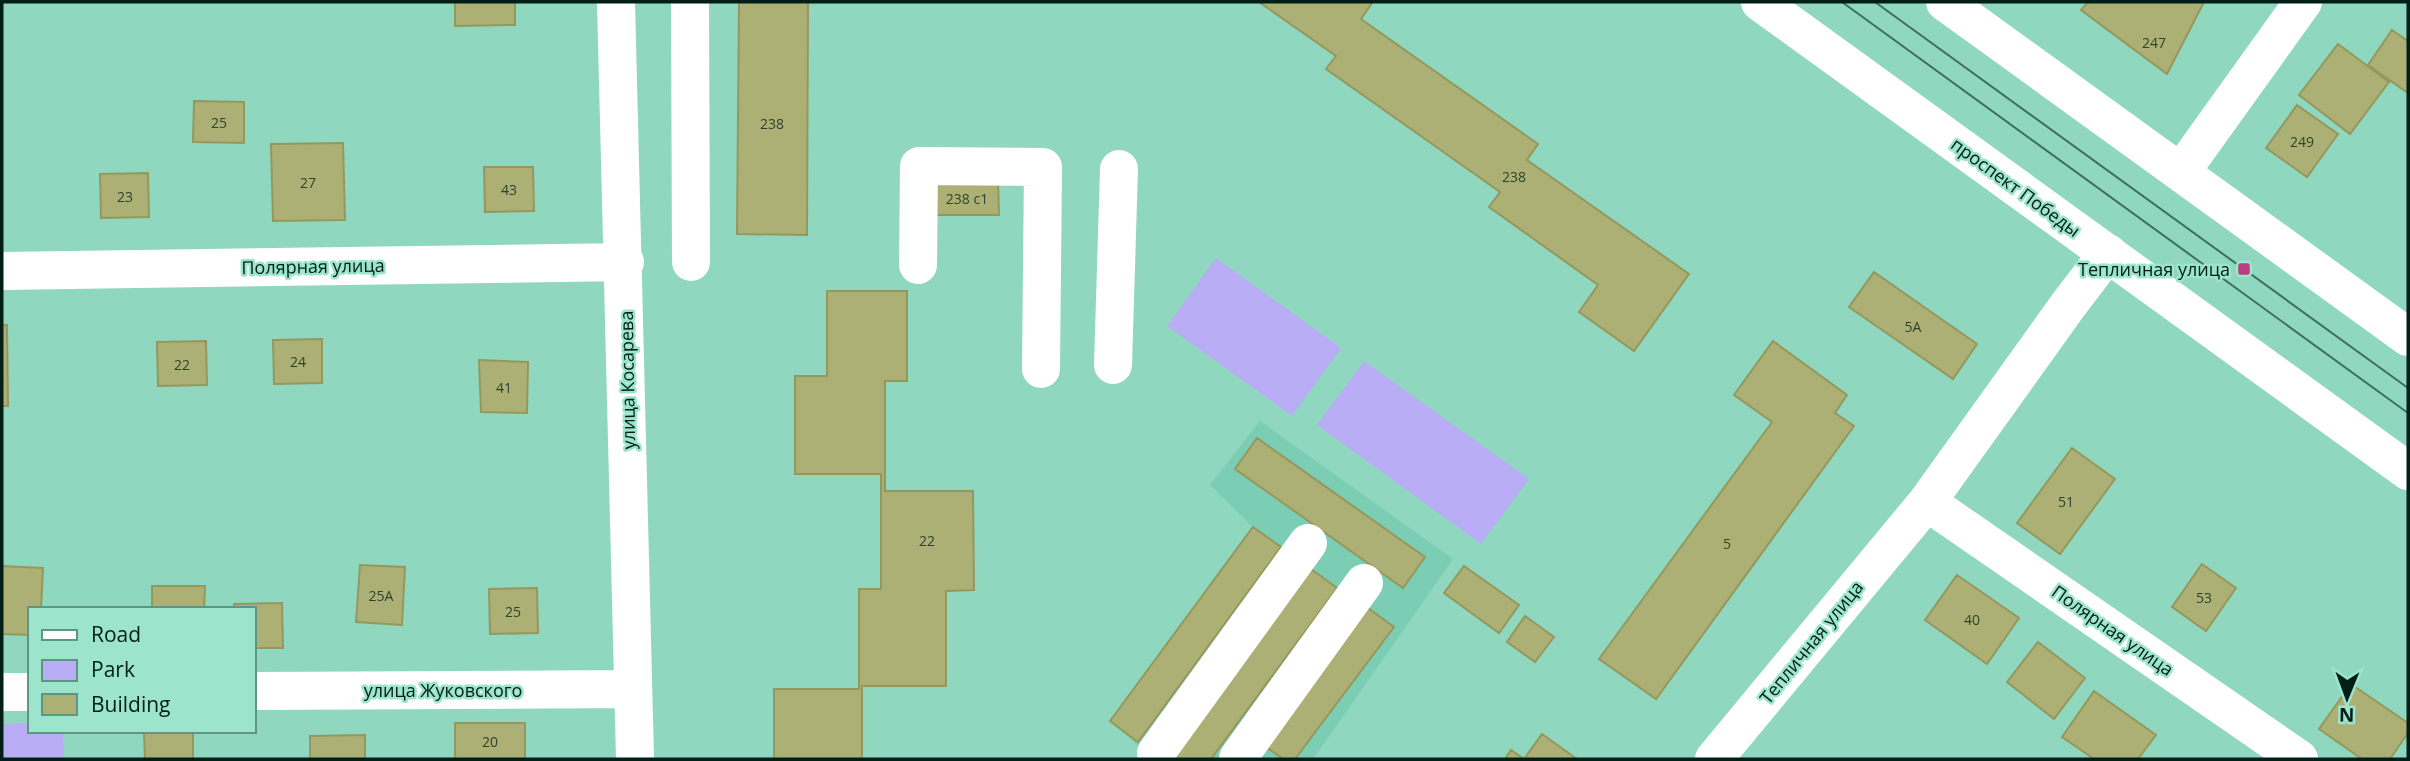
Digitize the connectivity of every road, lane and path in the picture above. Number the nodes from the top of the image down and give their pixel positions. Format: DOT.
graph roads {
  1 [pos="616,2"];
  2 [pos="690,2"];
  3 [pos="1760,2"];
  4 [pos="1945,2"];
  5 [pos="2304,2"];
  6 [pos="1119,169"];
  7 [pos="2181,172"];
  8 [pos="2108,253"];
  9 [pos="625,262"];
  10 [pos="691,262"];
  11 [pos="918,265"];
  12 [pos="2,271"];
  13 [pos="2408,337"];
  14 [pos="1113,365"];
  15 [pos="1041,369"];
  16 [pos="2408,471"];
  17 [pos="1927,502"];
  18 [pos="1308,543"];
  19 [pos="1364,583"];
  20 [pos="633,690"];
  21 [pos="256,691"];
  22 [pos="2,692"];
  23 [pos="28,692"];
  24 [pos="1156,753"];
  25 [pos="1238,758"];
  26 [pos="635,759"];
  27 [pos="1714,759"];
  28 [pos="2299,759"];
  1 -- 9 [label="street, улица Косарева"];
  2 -- 10 [label="street"];
  3 -- 8 [label="street, проспект Победы"];
  4 -- 7 [label="street"];
  5 -- 7 [label="street"];
  6 -- 14 [label="street"];
  7 -- 13 [label="street"];
  8 -- 16 [label="street, проспект Победы"];
  8 -- 17 [label="street, Тепличная улица"];
  9 -- 12 [label="street, Полярная улица"];
  9 -- 20 [label="street, улица Косарева"];
  11 -- 15 [label="street"];
  17 -- 27 [label="street, Тепличная улица"];
  17 -- 28 [label="street, Полярная улица"];
  18 -- 24 [label="street"];
  19 -- 25 [label="street"];
  20 -- 21 [label="street, улица Жуковского"];
  20 -- 26 [label="street, улица Косарева"];
  22 -- 23 [label="street"];
}
